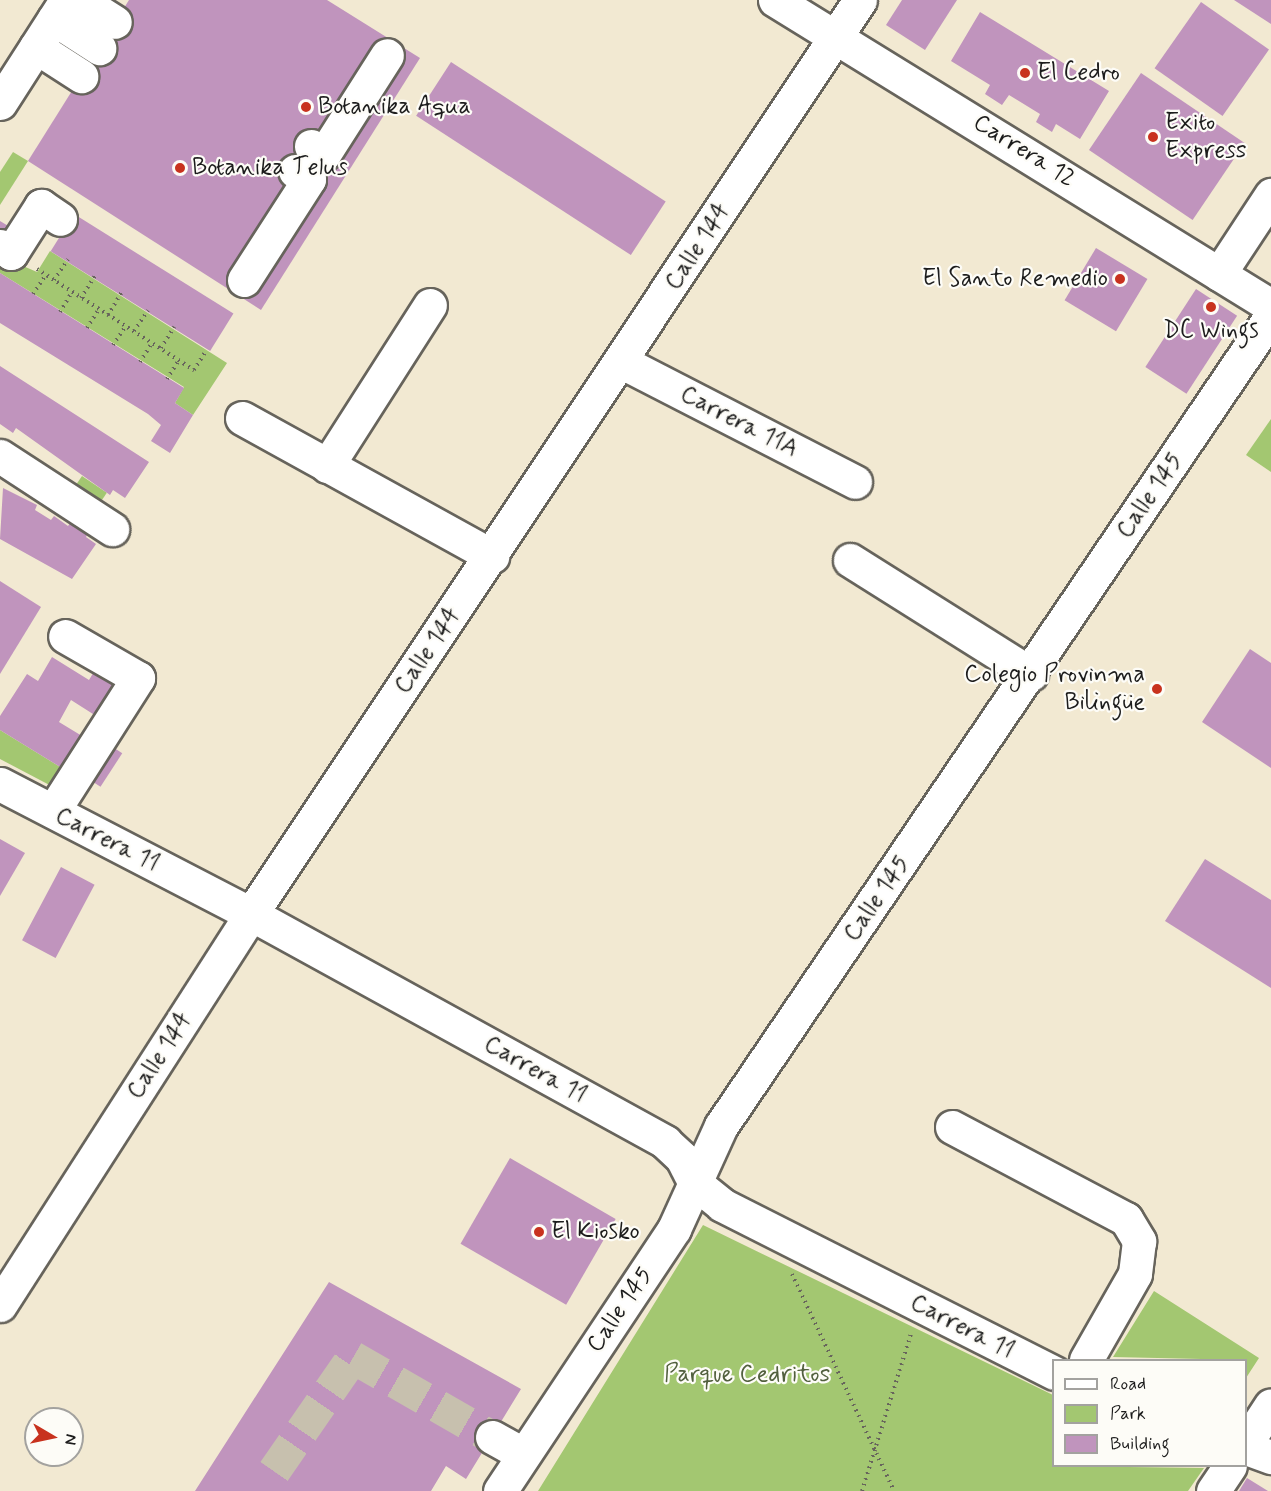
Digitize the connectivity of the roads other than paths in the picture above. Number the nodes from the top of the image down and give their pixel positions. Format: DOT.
graph roads {
  1 [pos="80,0"];
  2 [pos="775,0"];
  3 [pos="860,0"];
  4 [pos="60,9"];
  5 [pos="836,37"];
  6 [pos="36,47"];
  7 [pos="387,55"];
  8 [pos="81,76"];
  9 [pos="0,103"];
  10 [pos="1271,195"];
  11 [pos="40,206"];
  12 [pos="6,249"];
  13 [pos="1220,274"];
  14 [pos="244,280"];
  15 [pos="430,305"];
  16 [pos="1271,306"];
  17 [pos="1271,316"];
  18 [pos="622,362"];
  19 [pos="242,418"];
  20 [pos="0,456"];
  21 [pos="327,466"];
  22 [pos="855,482"];
  23 [pos="112,529"];
  24 [pos="492,556"];
  25 [pos="850,560"];
  26 [pos="65,636"];
  27 [pos="1031,674"];
  28 [pos="0,784"];
  29 [pos="53,812"];
  30 [pos="251,914"];
  31 [pos="952,1126"];
  32 [pos="694,1182"];
  33 [pos="0,1305"];
  34 [pos="1087,1359"];
  35 [pos="1052,1372"];
  36 [pos="1271,1405"];
  37 [pos="492,1437"];
  38 [pos="1247,1440"];
  39 [pos="1247,1449"];
  40 [pos="524,1454"];
  41 [pos="1271,1457"];
  42 [pos="1229,1467"];
  43 [pos="500,1491"];
  44 [pos="1213,1491"];
  1 -- 4 [label="street"];
  2 -- 5 [label="street, Carrera 12"];
  3 -- 5 [label="street, Calle 144"];
  4 -- 6 [label="street"];
  5 -- 13 [label="street, Carrera 12"];
  5 -- 18 [label="street, Calle 144"];
  6 -- 8 [label="street"];
  6 -- 9 [label="street"];
  7 -- 14 [label="street"];
  10 -- 13 [label="street"];
  11 -- 12 [label="street"];
  13 -- 16 [label="street, Carrera 12"];
  15 -- 21 [label="street"];
  17 -- 27 [label="street, Calle 145"];
  18 -- 22 [label="street, Carrera 11A"];
  18 -- 24 [label="street, Calle 144"];
  19 -- 21 [label="street"];
  20 -- 23 [label="street"];
  21 -- 24 [label="street"];
  24 -- 30 [label="street, Calle 144"];
  25 -- 27 [label="street"];
  26 -- 29 [label="street"];
  27 -- 32 [label="street, Calle 145"];
  28 -- 29 [label="street, Carrera 11"];
  29 -- 30 [label="street, Carrera 11"];
  30 -- 32 [label="street, Carrera 11"];
  30 -- 33 [label="street, Calle 144"];
  31 -- 34 [label="street"];
  32 -- 35 [label="street, Carrera 11"];
  32 -- 40 [label="street, Calle 145"];
  36 -- 38 [label="street"];
  37 -- 40 [label="street"];
  39 -- 41 [label="street"];
  40 -- 43 [label="street, Calle 145"];
  42 -- 44 [label="street"];
}
